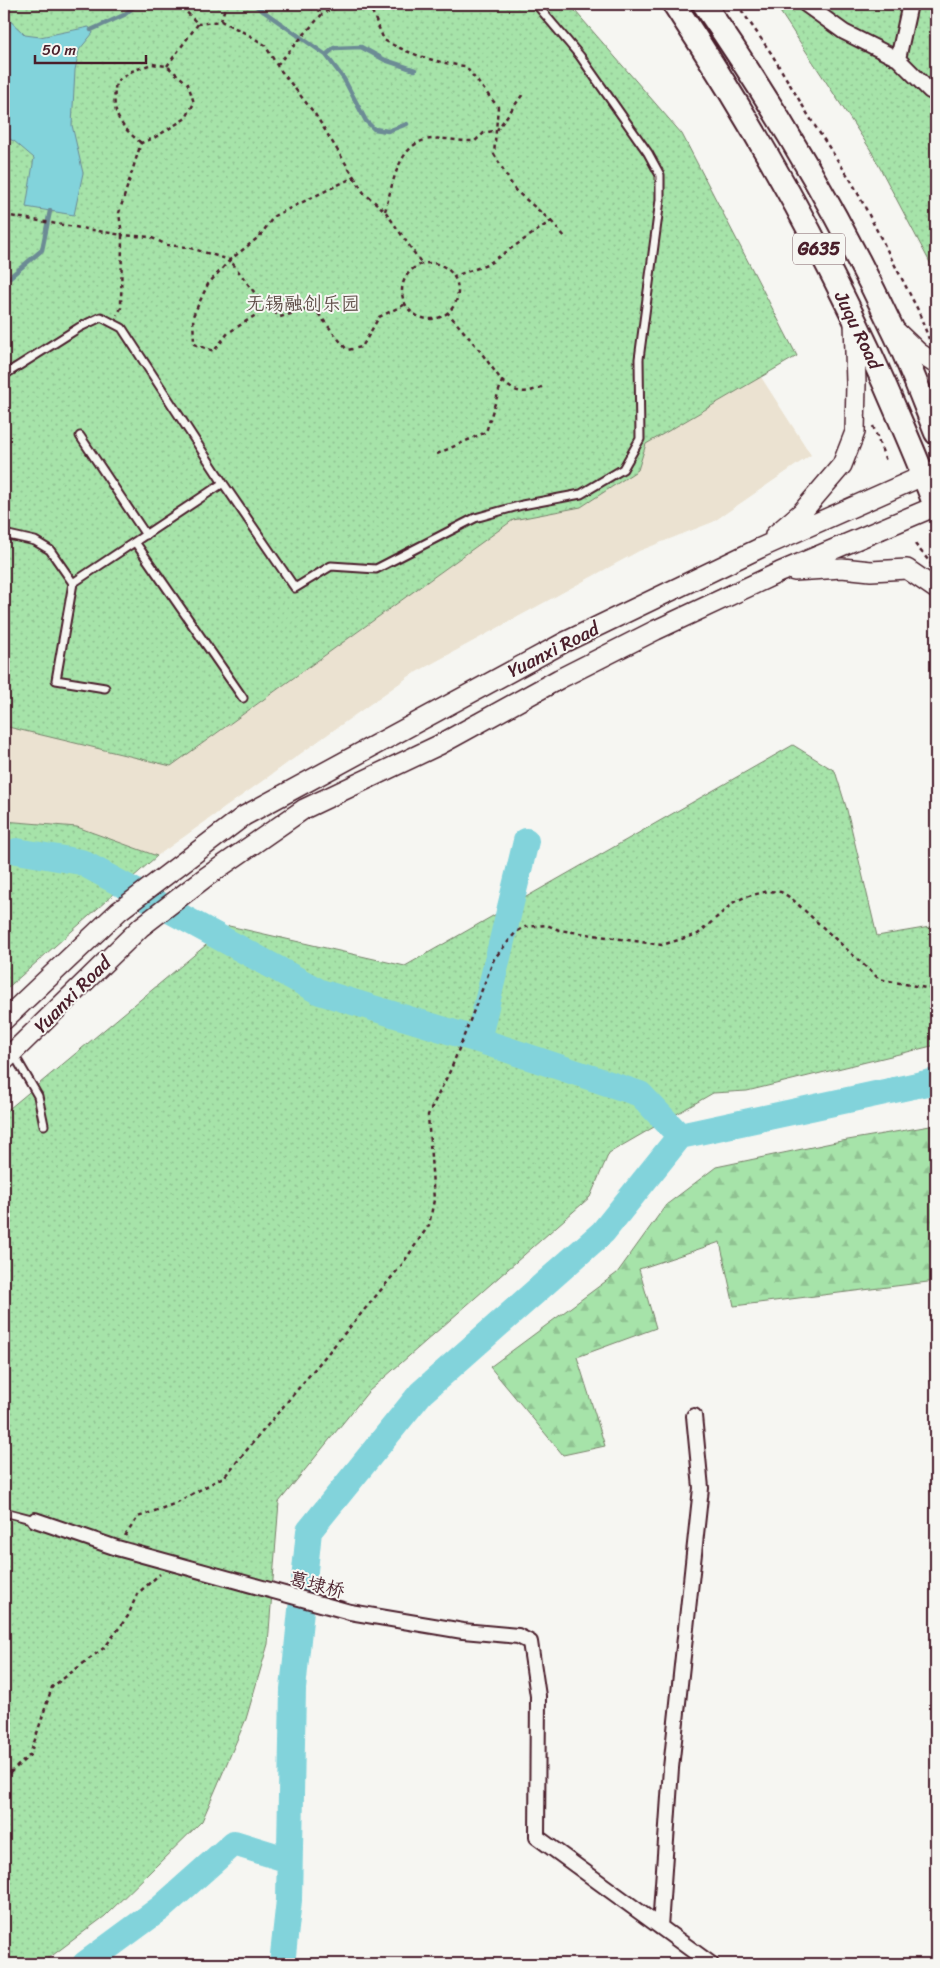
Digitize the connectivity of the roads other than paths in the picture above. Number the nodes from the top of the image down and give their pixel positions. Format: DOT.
graph roads {
  1 [pos="536,4"];
  2 [pos="674,4"];
  3 [pos="704,4"];
  4 [pos="805,4"];
  5 [pos="910,4"];
  6 [pos="898,59"];
  7 [pos="936,93"];
  8 [pos="854,316"];
  9 [pos="893,329"];
  10 [pos="936,364"];
  11 [pos="4,375"];
  12 [pos="936,433"];
  13 [pos="80,436"];
  14 [pos="930,473"];
  15 [pos="223,483"];
  16 [pos="936,507"];
  17 [pos="4,534"];
  18 [pos="146,535"];
  19 [pos="134,542"];
  20 [pos="760,548"];
  21 [pos="780,572"];
  22 [pos="73,583"];
  23 [pos="936,589"];
  24 [pos="105,688"];
  25 [pos="243,698"];
  26 [pos="4,1020"];
  27 [pos="8,1057"];
  28 [pos="44,1125"];
  29 [pos="694,1416"];
  30 [pos="4,1512"];
  31 [pos="35,1520"];
  32 [pos="660,1927"];
  33 [pos="711,1964"];
  1 -- 15 [label="lane"];
  2 -- 8 [label="highway, Juqu Road / G635"];
  3 -- 9 [label="highway, Juqu Road / G635"];
  4 -- 6 [label="street"];
  5 -- 6 [label="street"];
  6 -- 7 [label="street"];
  8 -- 14 [label="highway, Juqu Road / G635"];
  8 -- 20 [label="main road"];
  9 -- 10 [label="main road"];
  9 -- 12 [label="highway, Juqu Road / G635"];
  11 -- 15 [label="lane"];
  13 -- 18 [label="lane"];
  14 -- 16 [label="highway, Juqu Road / G635"];
  14 -- 20 [label="main road, Yuanxi Road"];
  15 -- 18 [label="lane"];
  16 -- 21 [label="main road, Yuanxi Road"];
  17 -- 22 [label="lane"];
  18 -- 19 [label="lane"];
  19 -- 22 [label="lane"];
  19 -- 25 [label="lane"];
  20 -- 26 [label="main road, Yuanxi Road"];
  21 -- 23 [label="main road"];
  21 -- 27 [label="main road, Yuanxi Road"];
  22 -- 24 [label="lane"];
  27 -- 28 [label="lane"];
  29 -- 32 [label="street"];
  30 -- 31 [label="lane"];
  31 -- 32 [label="street, 葛埭桥"];
  32 -- 33 [label="street"];
}
